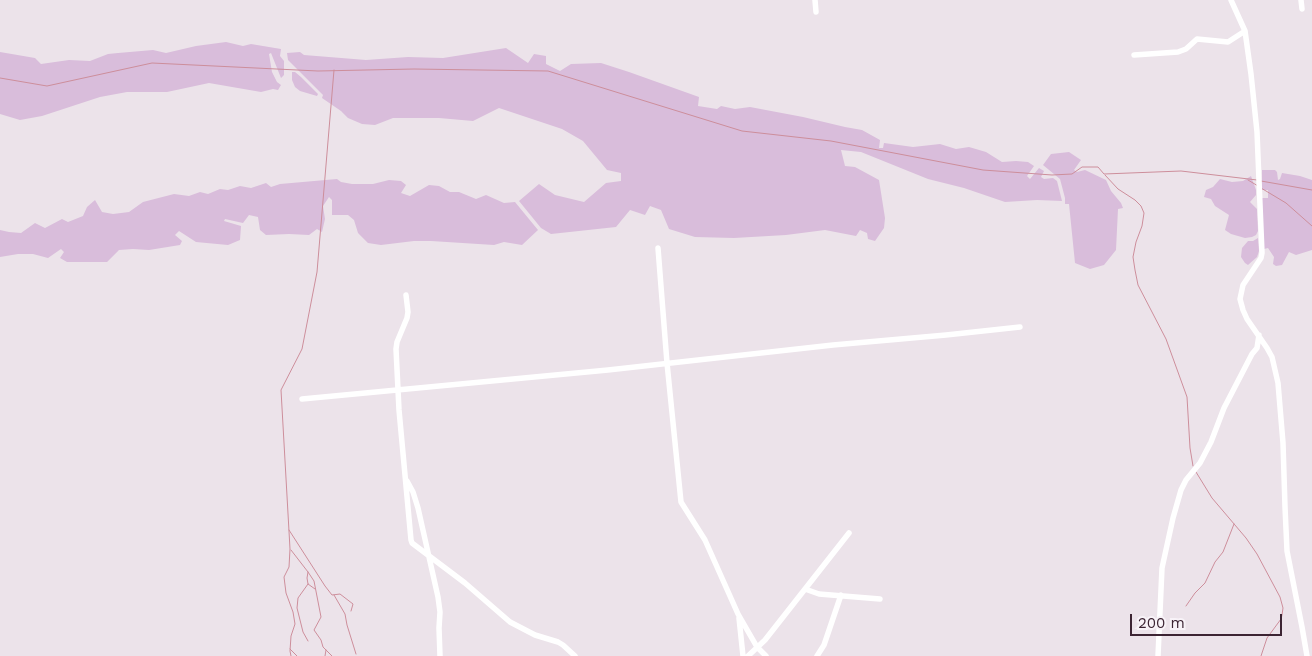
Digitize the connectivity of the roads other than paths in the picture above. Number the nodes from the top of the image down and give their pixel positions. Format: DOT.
graph roads {
  1 [pos="815,0"];
  2 [pos="1231,0"];
  3 [pos="1302,0"];
  4 [pos="1302,9"];
  5 [pos="816,12"];
  6 [pos="1245,31"];
  7 [pos="1134,55"];
  8 [pos="658,248"];
  9 [pos="406,295"];
  10 [pos="1020,327"];
  11 [pos="1259,335"];
  12 [pos="667,363"];
  13 [pos="398,390"];
  14 [pos="302,399"];
  15 [pos="406,479"];
  16 [pos="849,534"];
  17 [pos="429,555"];
  18 [pos="805,589"];
  19 [pos="841,595"];
  20 [pos="880,599"];
  21 [pos="738,614"];
  22 [pos="757,647"];
  23 [pos="440,656"];
  24 [pos="575,656"];
  25 [pos="743,656"];
  26 [pos="748,656"];
  27 [pos="766,656"];
  28 [pos="817,656"];
  29 [pos="1158,656"];
  30 [pos="1306,656"];
  1 -- 5 [label="street"];
  2 -- 6 [label="street"];
  3 -- 4 [label="street"];
  6 -- 7 [label="street"];
  6 -- 11 [label="street"];
  8 -- 12 [label="street"];
  9 -- 13 [label="street"];
  10 -- 12 [label="street"];
  11 -- 29 [label="street"];
  11 -- 30 [label="street"];
  12 -- 13 [label="street"];
  12 -- 21 [label="street"];
  13 -- 14 [label="street"];
  13 -- 15 [label="street"];
  15 -- 17 [label="street"];
  15 -- 17 [label="street"];
  16 -- 18 [label="street"];
  17 -- 23 [label="street"];
  17 -- 24 [label="street"];
  18 -- 19 [label="street"];
  18 -- 22 [label="street"];
  19 -- 20 [label="street"];
  19 -- 28 [label="street"];
  21 -- 22 [label="street"];
  21 -- 25 [label="street"];
  22 -- 26 [label="street"];
  22 -- 27 [label="street"];
}
